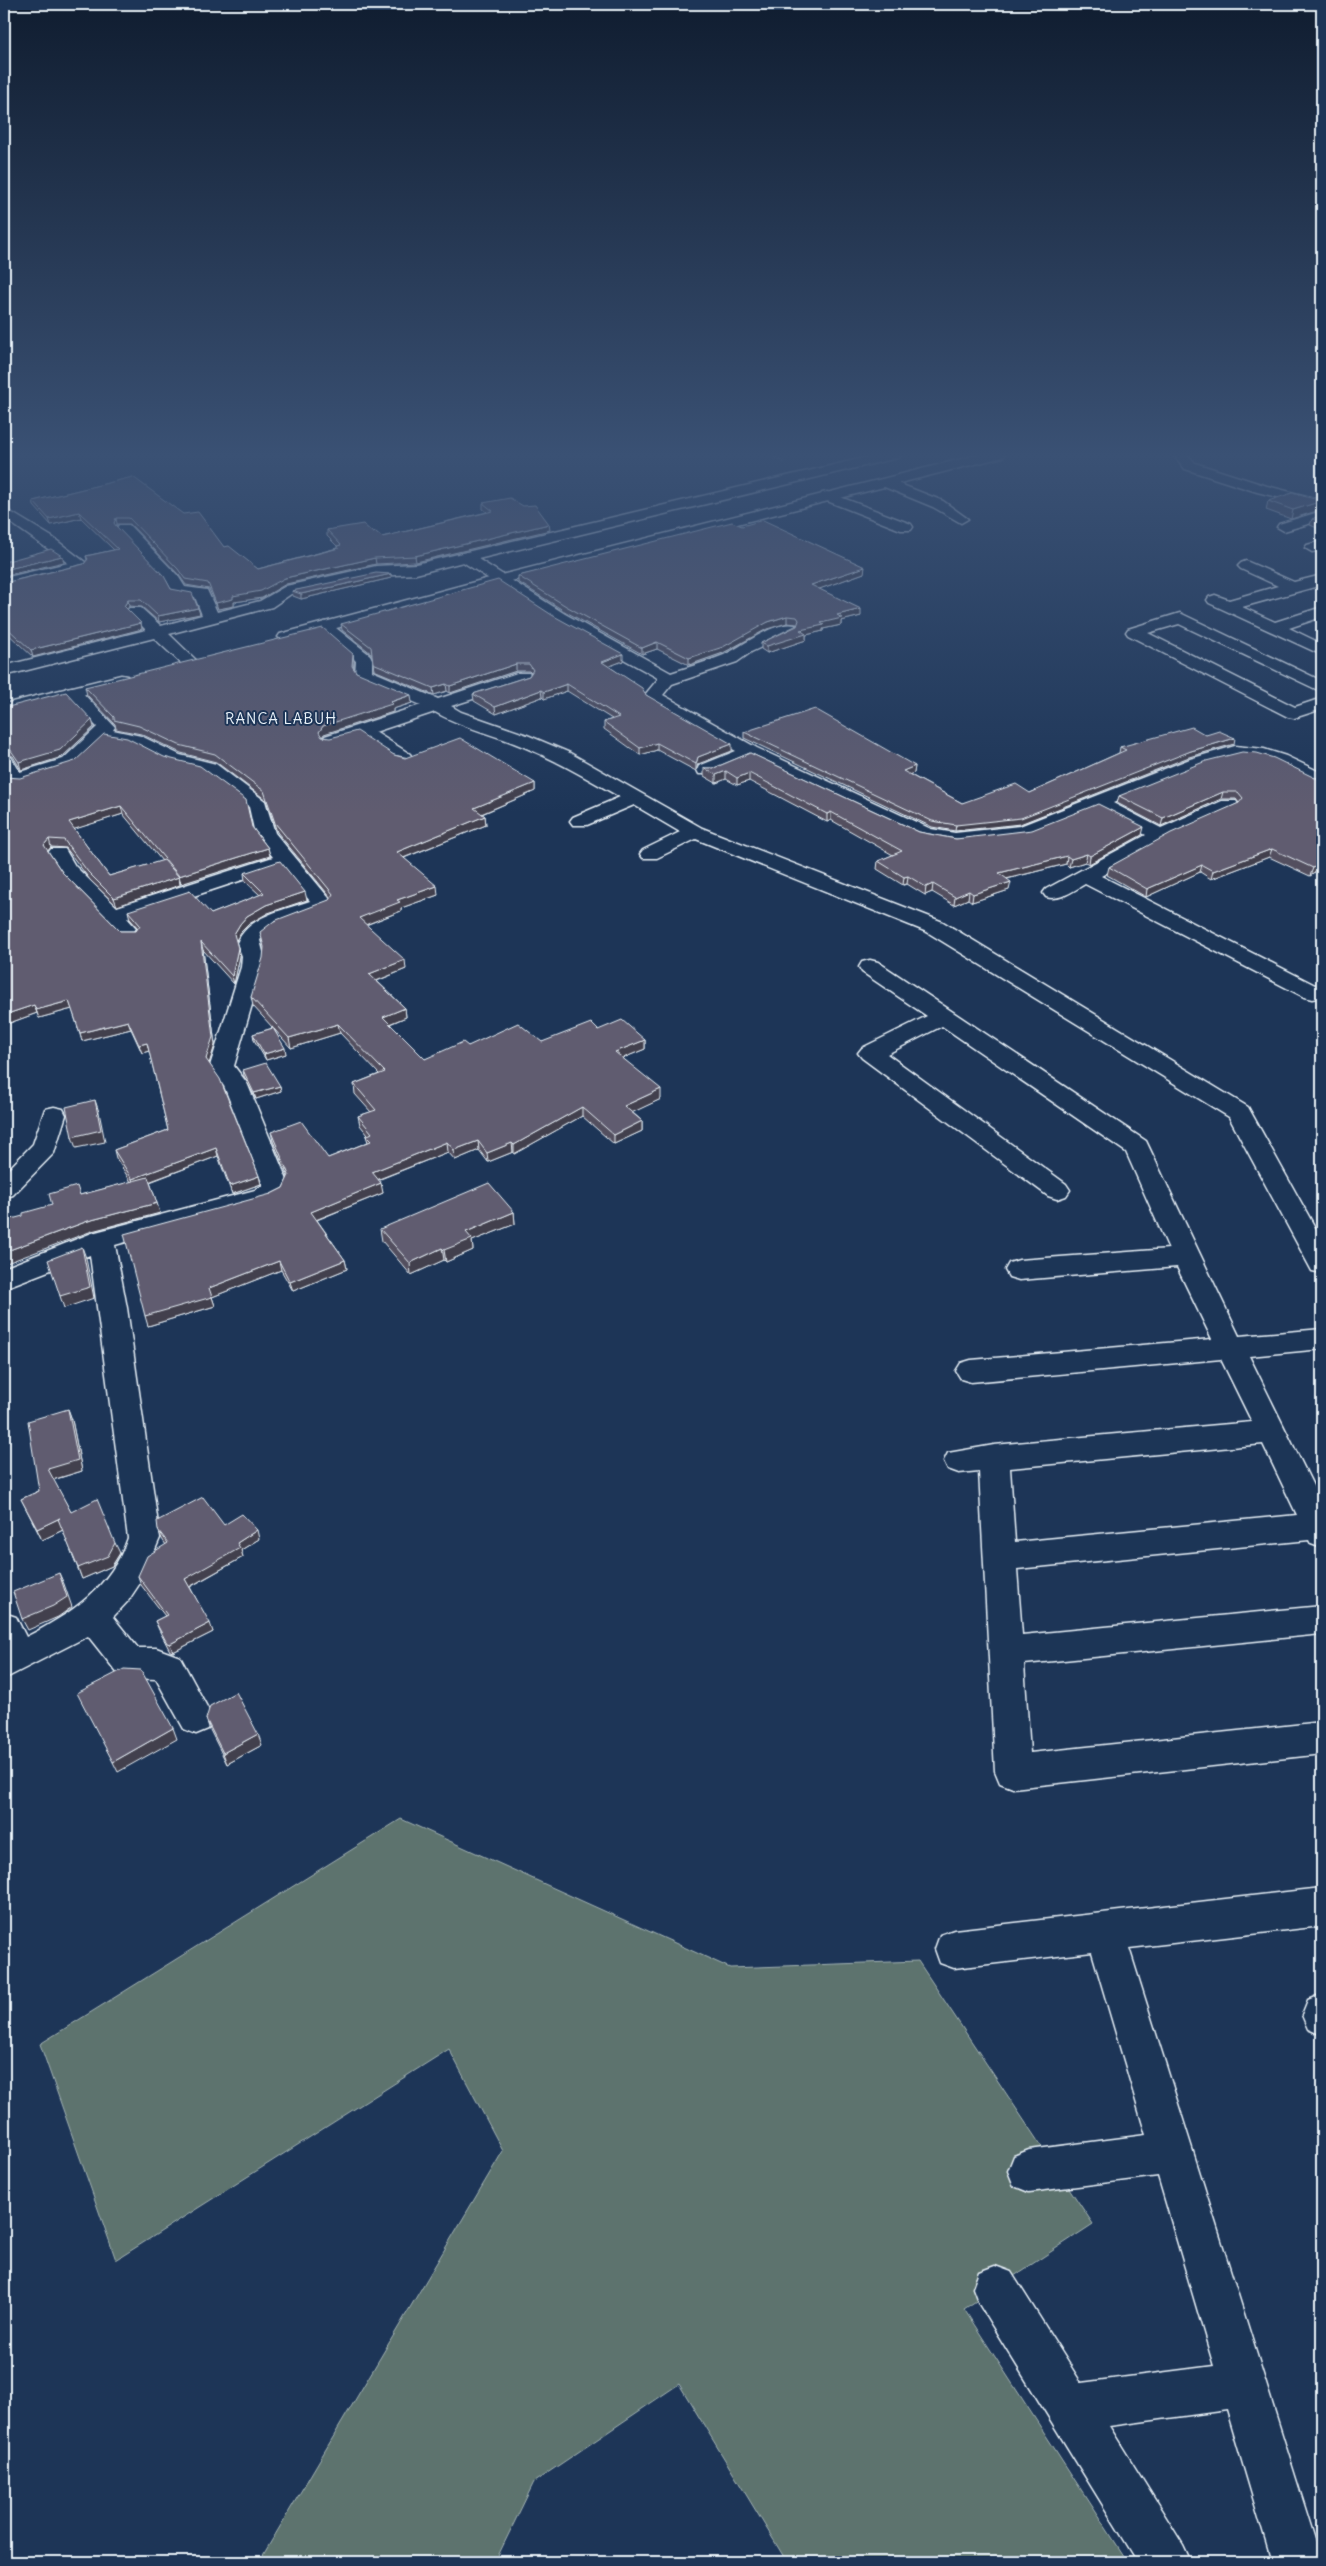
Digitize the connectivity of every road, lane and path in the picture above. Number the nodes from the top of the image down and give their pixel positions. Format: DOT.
graph roads {
  1 [pos="43,574"];
  2 [pos="168,574"];
  3 [pos="360,574"];
  4 [pos="496,574"];
  5 [pos="1264,574"];
  6 [pos="491,575"];
  7 [pos="1322,580"];
  8 [pos="4,583"];
  9 [pos="1293,586"];
  10 [pos="134,611"];
  11 [pos="1322,612"];
  12 [pos="212,618"];
  13 [pos="325,628"];
  14 [pos="789,628"];
  15 [pos="1274,628"];
  16 [pos="166,640"];
  17 [pos="271,641"];
  18 [pos="1322,650"];
  19 [pos="207,657"];
  20 [pos="189,661"];
  21 [pos="171,666"];
  22 [pos="4,671"];
  23 [pos="136,676"];
  24 [pos="523,677"];
  25 [pos="665,681"];
  26 [pos="1322,687"];
  27 [pos="72,692"];
  28 [pos="1322,703"];
  29 [pos="435,704"];
  30 [pos="4,709"];
  31 [pos="360,730"];
  32 [pos="102,733"];
  33 [pos="332,740"];
  34 [pos="751,752"];
  35 [pos="403,758"];
  36 [pos="4,761"];
  37 [pos="706,770"];
  38 [pos="1322,780"];
  39 [pos="635,798"];
  40 [pos="1096,802"];
  41 [pos="1229,805"];
  42 [pos="580,821"];
  43 [pos="695,832"];
  44 [pos="1161,836"];
  45 [pos="58,853"];
  46 [pos="650,854"];
  47 [pos="286,859"];
  48 [pos="1086,876"];
  49 [pos="1053,893"];
  50 [pos="111,916"];
  51 [pos="130,932"];
  52 [pos="870,967"];
  53 [pos="1319,993"];
  54 [pos="945,1016"];
  55 [pos="54,1115"];
  56 [pos="4,1189"];
  57 [pos="1057,1190"];
  58 [pos="101,1240"];
  59 [pos="1186,1257"];
  60 [pos="1322,1264"];
  61 [pos="1019,1270"];
  62 [pos="4,1278"];
  63 [pos="1322,1340"];
  64 [pos="1231,1348"];
  65 [pos="971,1371"];
  66 [pos="1272,1432"];
  67 [pos="994,1457"];
  68 [pos="958,1460"];
  69 [pos="1320,1531"];
  70 [pos="1000,1557"];
  71 [pos="92,1616"];
  72 [pos="1322,1620"];
  73 [pos="4,1627"];
  74 [pos="1006,1652"];
  75 [pos="11,1660"];
  76 [pos="196,1718"];
  77 [pos="1322,1738"];
  78 [pos="1322,1907"];
  79 [pos="1104,1932"];
  80 [pos="954,1949"];
  81 [pos="1171,2153"];
  82 [pos="1029,2171"];
  83 [pos="995,2288"];
  84 [pos="1242,2385"];
  85 [pos="1071,2408"];
  86 [pos="1166,2562"];
  87 [pos="1297,2562"];
  1 -- 8 [label="street"];
  2 -- 12 [label="street"];
  3 -- 12 [label="street"];
  4 -- 6 [label="street"];
  5 -- 9 [label="street"];
  6 -- 13 [label="street"];
  6 -- 25 [label="street"];
  7 -- 9 [label="street"];
  9 -- 15 [label="street"];
  10 -- 16 [label="street"];
  11 -- 15 [label="street"];
  12 -- 16 [label="street"];
  13 -- 17 [label="street"];
  13 -- 29 [label="street"];
  14 -- 25 [label="street"];
  15 -- 18 [label="street"];
  16 -- 20 [label="street"];
  16 -- 22 [label="street"];
  19 -- 20 [label="street"];
  20 -- 21 [label="street"];
  23 -- 27 [label="street"];
  24 -- 29 [label="street"];
  25 -- 34 [label="street"];
  26 -- 28 [label="street"];
  27 -- 30 [label="street"];
  27 -- 32 [label="street"];
  29 -- 31 [label="street"];
  29 -- 39 [label="street"];
  31 -- 33 [label="street"];
  31 -- 35 [label="street"];
  32 -- 36 [label="street"];
  32 -- 47 [label="street"];
  34 -- 37 [label="street"];
  34 -- 40 [label="street"];
  38 -- 40 [label="street"];
  39 -- 42 [label="street"];
  39 -- 43 [label="street"];
  40 -- 44 [label="street"];
  41 -- 44 [label="street"];
  43 -- 46 [label="street"];
  43 -- 60 [label="street"];
  44 -- 48 [label="street"];
  45 -- 50 [label="street"];
  47 -- 50 [label="street"];
  47 -- 58 [label="street"];
  48 -- 49 [label="street"];
  48 -- 53 [label="street"];
  50 -- 51 [label="street"];
  52 -- 54 [label="street"];
  54 -- 57 [label="street"];
  54 -- 59 [label="street"];
  55 -- 56 [label="street"];
  58 -- 62 [label="street"];
  58 -- 71 [label="street"];
  59 -- 61 [label="street"];
  59 -- 64 [label="street"];
  63 -- 64 [label="street"];
  64 -- 65 [label="street"];
  64 -- 66 [label="street"];
  66 -- 67 [label="street"];
  66 -- 69 [label="street"];
  67 -- 68 [label="street"];
  67 -- 70 [label="street"];
  69 -- 70 [label="street"];
  70 -- 74 [label="street"];
  71 -- 75 [label="street"];
  71 -- 76 [label="street"];
  72 -- 74 [label="street"];
  73 -- 75 [label="street"];
  74 -- 77 [label="street"];
  78 -- 79 [label="street"];
  79 -- 80 [label="street"];
  79 -- 81 [label="street"];
  81 -- 82 [label="street"];
  81 -- 84 [label="street"];
  83 -- 85 [label="street"];
  84 -- 85 [label="street"];
  84 -- 87 [label="street"];
  85 -- 86 [label="street"];
}
